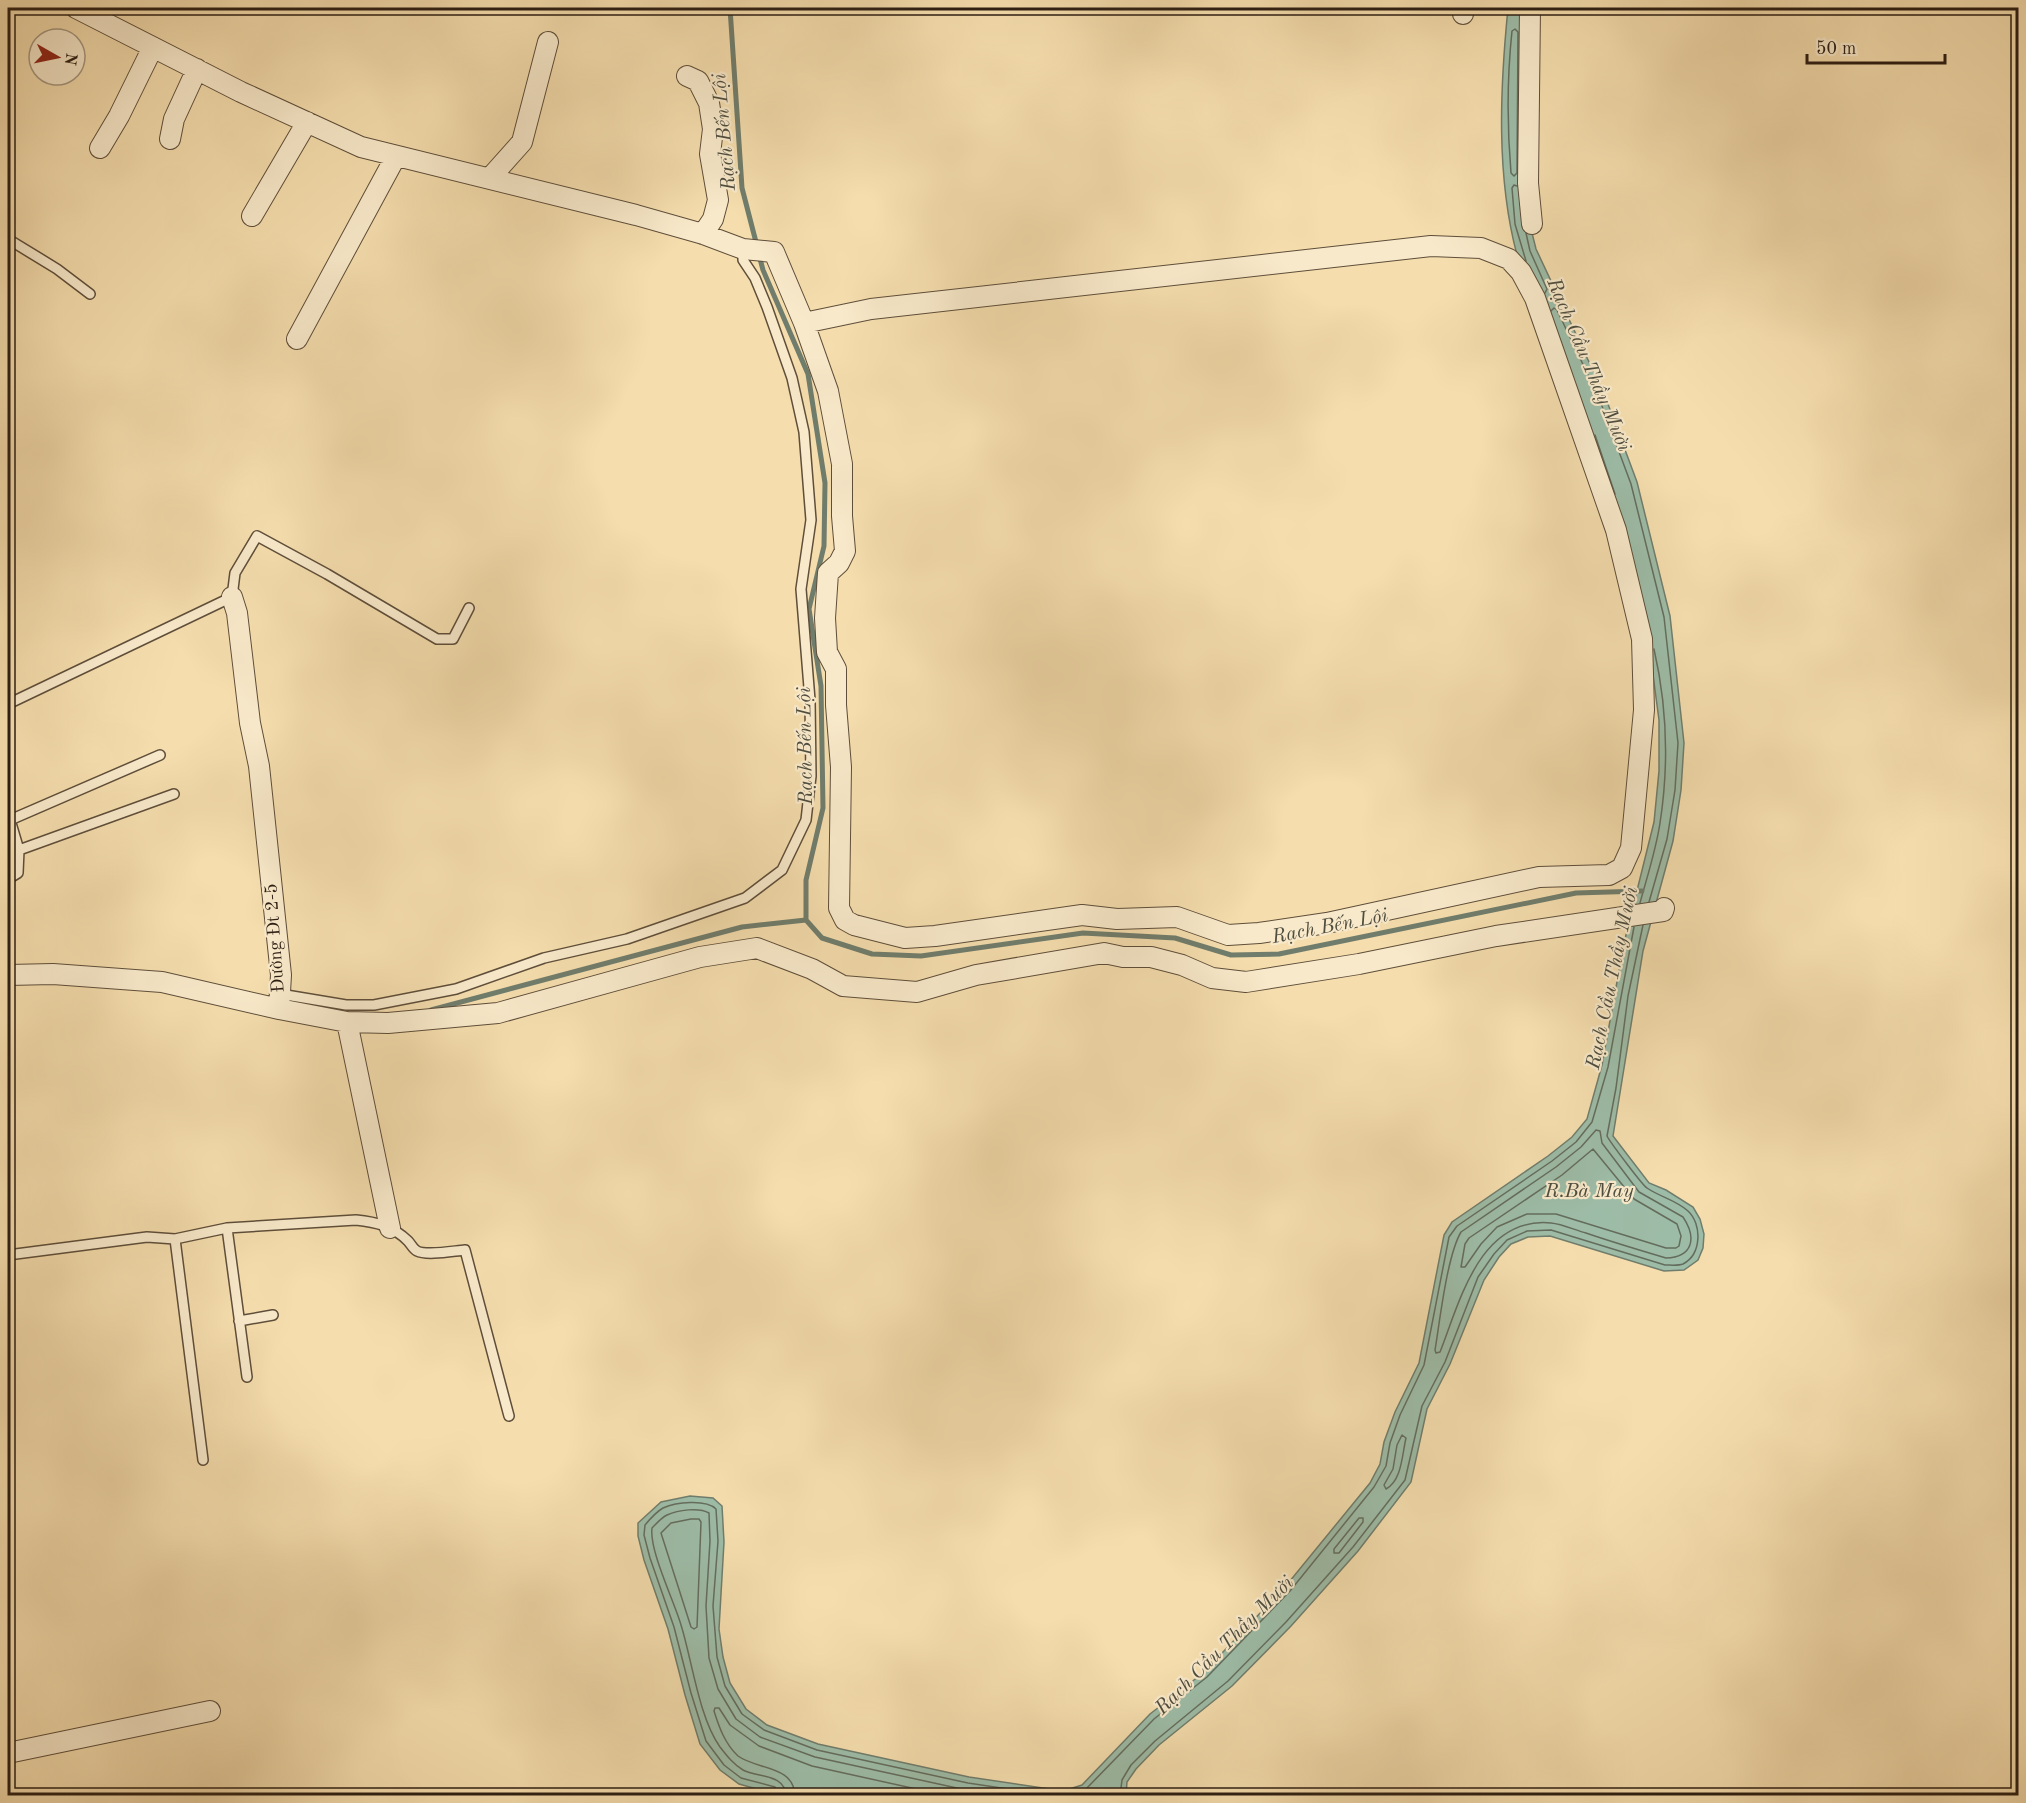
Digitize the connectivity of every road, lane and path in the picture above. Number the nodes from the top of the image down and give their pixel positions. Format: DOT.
graph roads {
  1 [pos="76,8"];
  2 [pos="1530,8"];
  3 [pos="548,42"];
  4 [pos="153,46"];
  5 [pos="197,69"];
  6 [pos="687,76"];
  7 [pos="307,122"];
  8 [pos="170,139"];
  9 [pos="100,148"];
  10 [pos="396,156"];
  11 [pos="490,178"];
  12 [pos="252,216"];
  13 [pos="1532,224"];
  14 [pos="703,234"];
  15 [pos="8,239"];
  16 [pos="751,249"];
  17 [pos="90,294"];
  18 [pos="804,323"];
  19 [pos="297,339"];
  20 [pos="232,597"];
  21 [pos="469,608"];
  22 [pos="8,704"];
  23 [pos="160,755"];
  24 [pos="174,794"];
  25 [pos="9,816"];
  26 [pos="19,850"];
  27 [pos="8,879"];
  28 [pos="1661,910"];
  29 [pos="8,975"];
  30 [pos="280,1001"];
  31 [pos="347,1022"];
  32 [pos="227,1228"];
  33 [pos="390,1228"];
  34 [pos="175,1239"];
  35 [pos="8,1255"];
  36 [pos="273,1315"];
  37 [pos="239,1321"];
  38 [pos="247,1377"];
  39 [pos="509,1416"];
  40 [pos="203,1460"];
  41 [pos="210,1711"];
  42 [pos="8,1754"];
  1 -- 4 [label="street"];
  2 -- 13 [label="street"];
  3 -- 11 [label="street"];
  4 -- 5 [label="street"];
  4 -- 9 [label="street"];
  5 -- 7 [label="street"];
  5 -- 8 [label="street"];
  6 -- 14 [label="street"];
  7 -- 10 [label="street"];
  7 -- 12 [label="street"];
  10 -- 11 [label="street"];
  10 -- 19 [label="street"];
  11 -- 14 [label="street"];
  14 -- 16 [label="street"];
  15 -- 17 [label="lane"];
  16 -- 18 [label="street"];
  16 -- 30 [label="lane"];
  18 -- 18 [label="street"];
  20 -- 21 [label="lane"];
  20 -- 22 [label="lane"];
  20 -- 30 [label="street, Đường Đt 2-5"];
  23 -- 25 [label="lane"];
  24 -- 26 [label="lane"];
  25 -- 26 [label="lane"];
  26 -- 27 [label="lane"];
  28 -- 31 [label="street"];
  29 -- 30 [label="street, Đường Đt 2-5"];
  30 -- 31 [label="street"];
  31 -- 33 [label="street"];
  32 -- 33 [label="lane"];
  32 -- 34 [label="lane"];
  32 -- 37 [label="lane"];
  33 -- 39 [label="lane"];
  34 -- 35 [label="lane"];
  34 -- 40 [label="lane"];
  36 -- 37 [label="lane"];
  37 -- 38 [label="lane"];
  41 -- 42 [label="street"];
}
